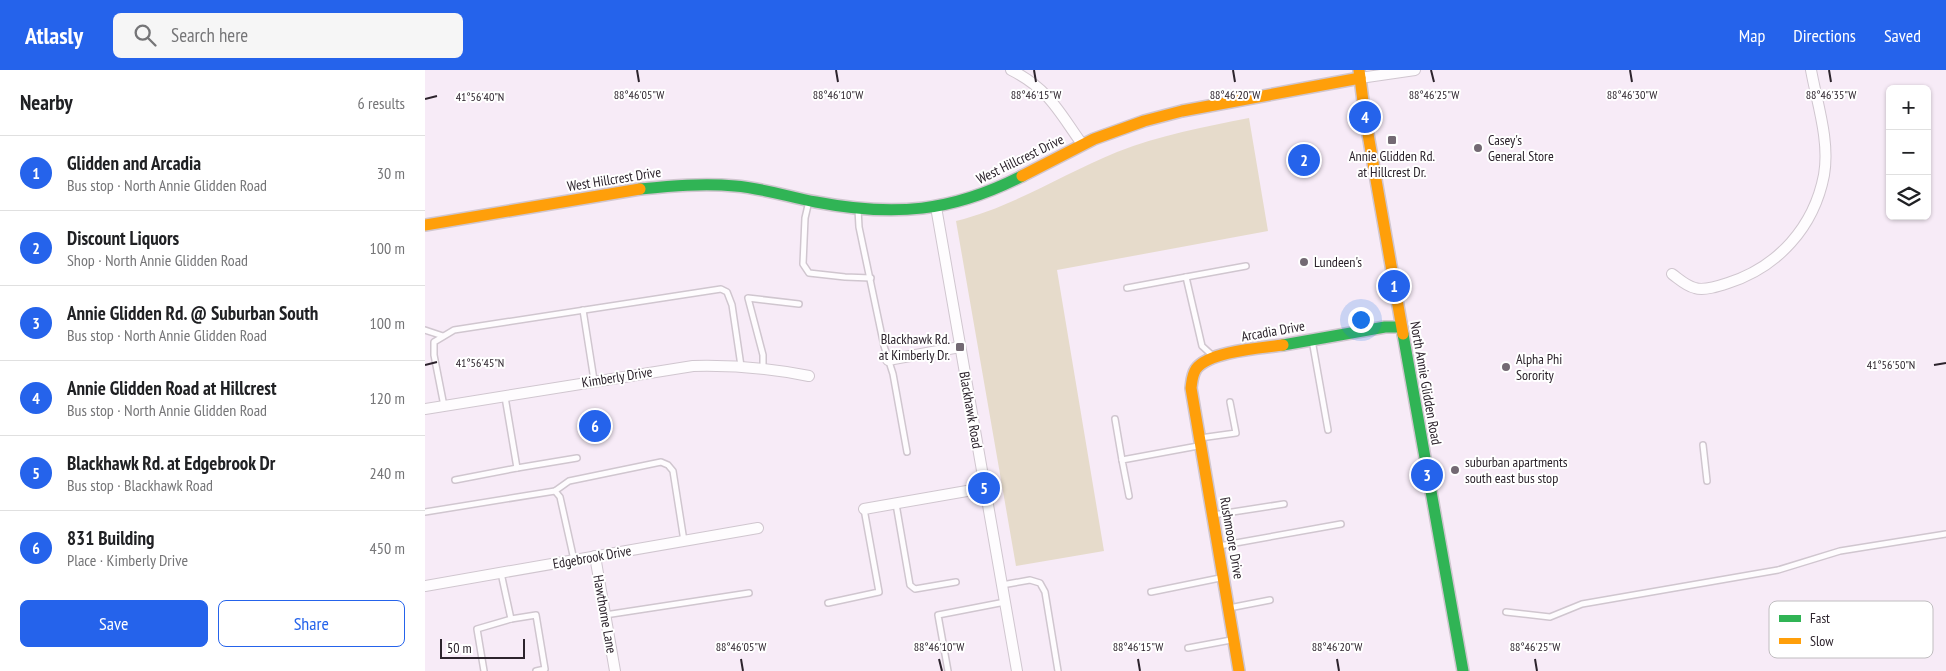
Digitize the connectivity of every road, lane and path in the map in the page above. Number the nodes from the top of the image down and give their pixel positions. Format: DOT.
graph roads {
  1 [pos="1011,70"];
  2 [pos="1415,70"];
  3 [pos="1811,70"];
  4 [pos="1360,74"];
  5 [pos="1082,144"];
  6 [pos="809,200"];
  7 [pos="936,207"];
  8 [pos="858,208"];
  9 [pos="425,225"];
  10 [pos="1246,266"];
  11 [pos="1673,274"];
  12 [pos="1186,277"];
  13 [pos="871,278"];
  14 [pos="1127,288"];
  15 [pos="799,304"];
  16 [pos="583,310"];
  17 [pos="1401,327"];
  18 [pos="425,330"];
  19 [pos="443,336"];
  20 [pos="1311,340"];
  21 [pos="960,347"];
  22 [pos="1215,358"];
  23 [pos="888,360"];
  24 [pos="741,367"];
  25 [pos="763,368"];
  26 [pos="809,376"];
  27 [pos="594,380"];
  28 [pos="505,397"];
  29 [pos="1230,402"];
  30 [pos="444,406"];
  31 [pos="425,409"];
  32 [pos="1195,410"];
  33 [pos="1115,419"];
  34 [pos="1328,430"];
  35 [pos="1201,442"];
  36 [pos="1703,445"];
  37 [pos="907,452"];
  38 [pos="577,458"];
  39 [pos="1122,460"];
  40 [pos="517,468"];
  41 [pos="455,480"];
  42 [pos="1707,480"];
  43 [pos="985,488"];
  44 [pos="555,491"];
  45 [pos="1129,496"];
  46 [pos="896,504"];
  47 [pos="1284,504"];
  48 [pos="864,509"];
  49 [pos="425,512"];
  50 [pos="1213,516"];
  51 [pos="1341,524"];
  52 [pos="758,528"];
  53 [pos="1946,534"];
  54 [pos="684,541"];
  55 [pos="1218,546"];
  56 [pos="595,556"];
  57 [pos="574,560"];
  58 [pos="501,572"];
  59 [pos="1223,577"];
  60 [pos="956,582"];
  61 [pos="1002,585"];
  62 [pos="425,586"];
  63 [pos="1151,592"];
  64 [pos="749,593"];
  65 [pos="1270,600"];
  66 [pos="1005,602"];
  67 [pos="828,603"];
  68 [pos="1229,608"];
  69 [pos="1506,612"];
  70 [pos="604,616"];
  71 [pos="511,619"];
  72 [pos="1234,639"];
  73 [pos="1188,648"];
  74 [pos="484,671"];
  75 [pos="536,671"];
  76 [pos="615,671"];
  77 [pos="948,671"];
  78 [pos="1017,671"];
  79 [pos="1058,671"];
  80 [pos="1239,671"];
  81 [pos="1463,671"];
  1 -- 5 [label="street"];
  2 -- 4 [label="street, West Hillcrest Drive"];
  3 -- 11 [label="street"];
  4 -- 5 [label="street, West Hillcrest Drive"];
  4 -- 17 [label="street, North Annie Glidden Road"];
  5 -- 7 [label="street, West Hillcrest Drive"];
  6 -- 8 [label="street, West Hillcrest Drive"];
  6 -- 9 [label="street, West Hillcrest Drive"];
  6 -- 13 [label="lane"];
  7 -- 8 [label="street, West Hillcrest Drive"];
  7 -- 21 [label="street, Blackhawk Road"];
  8 -- 13 [label="lane"];
  10 -- 12 [label="lane"];
  12 -- 14 [label="lane"];
  12 -- 22 [label="lane"];
  13 -- 23 [label="lane"];
  15 -- 25 [label="lane"];
  16 -- 19 [label="lane"];
  16 -- 24 [label="lane"];
  16 -- 27 [label="lane"];
  17 -- 20 [label="street, Arcadia Drive"];
  17 -- 81 [label="street, North Annie Glidden Road"];
  18 -- 19 [label="lane"];
  19 -- 30 [label="lane"];
  20 -- 22 [label="street, Arcadia Drive"];
  20 -- 34 [label="lane"];
  21 -- 23 [label="street"];
  21 -- 43 [label="street, Blackhawk Road"];
  22 -- 32 [label="street, Arcadia Drive"];
  23 -- 37 [label="lane"];
  24 -- 25 [label="street, Kimberly Drive"];
  24 -- 27 [label="street, Kimberly Drive"];
  25 -- 26 [label="street, Kimberly Drive"];
  27 -- 28 [label="street, Kimberly Drive"];
  28 -- 30 [label="street, Kimberly Drive"];
  28 -- 40 [label="lane"];
  29 -- 35 [label="lane"];
  30 -- 31 [label="street, Kimberly Drive"];
  32 -- 35 [label="street, Rushmoore Drive"];
  33 -- 39 [label="lane"];
  35 -- 39 [label="lane"];
  35 -- 50 [label="street, Rushmoore Drive"];
  36 -- 42 [label="lane"];
  38 -- 40 [label="lane"];
  39 -- 45 [label="lane"];
  40 -- 41 [label="lane"];
  43 -- 46 [label="street"];
  43 -- 61 [label="street, Blackhawk Road"];
  44 -- 49 [label="lane"];
  44 -- 54 [label="lane"];
  44 -- 57 [label="lane"];
  46 -- 48 [label="street"];
  46 -- 60 [label="lane"];
  47 -- 50 [label="lane"];
  48 -- 67 [label="lane"];
  50 -- 55 [label="street, Rushmoore Drive"];
  51 -- 55 [label="lane"];
  52 -- 54 [label="street, Edgebrook Drive"];
  53 -- 69 [label="lane"];
  54 -- 56 [label="street, Edgebrook Drive"];
  55 -- 59 [label="street, Rushmoore Drive"];
  56 -- 57 [label="street, Edgebrook Drive"];
  56 -- 70 [label="street, Hawthorne Lane"];
  57 -- 58 [label="street, Edgebrook Drive"];
  58 -- 62 [label="street, Edgebrook Drive"];
  58 -- 71 [label="lane"];
  59 -- 63 [label="lane"];
  59 -- 68 [label="street, Rushmoore Drive"];
  61 -- 66 [label="street, Blackhawk Road"];
  61 -- 79 [label="lane"];
  64 -- 70 [label="lane"];
  65 -- 68 [label="lane"];
  66 -- 77 [label="lane"];
  66 -- 78 [label="street, Blackhawk Road"];
  68 -- 72 [label="street, Rushmoore Drive"];
  70 -- 76 [label="street, Hawthorne Lane"];
  71 -- 74 [label="lane"];
  71 -- 75 [label="lane"];
  72 -- 73 [label="lane"];
  72 -- 80 [label="street, Rushmoore Drive"];
}
